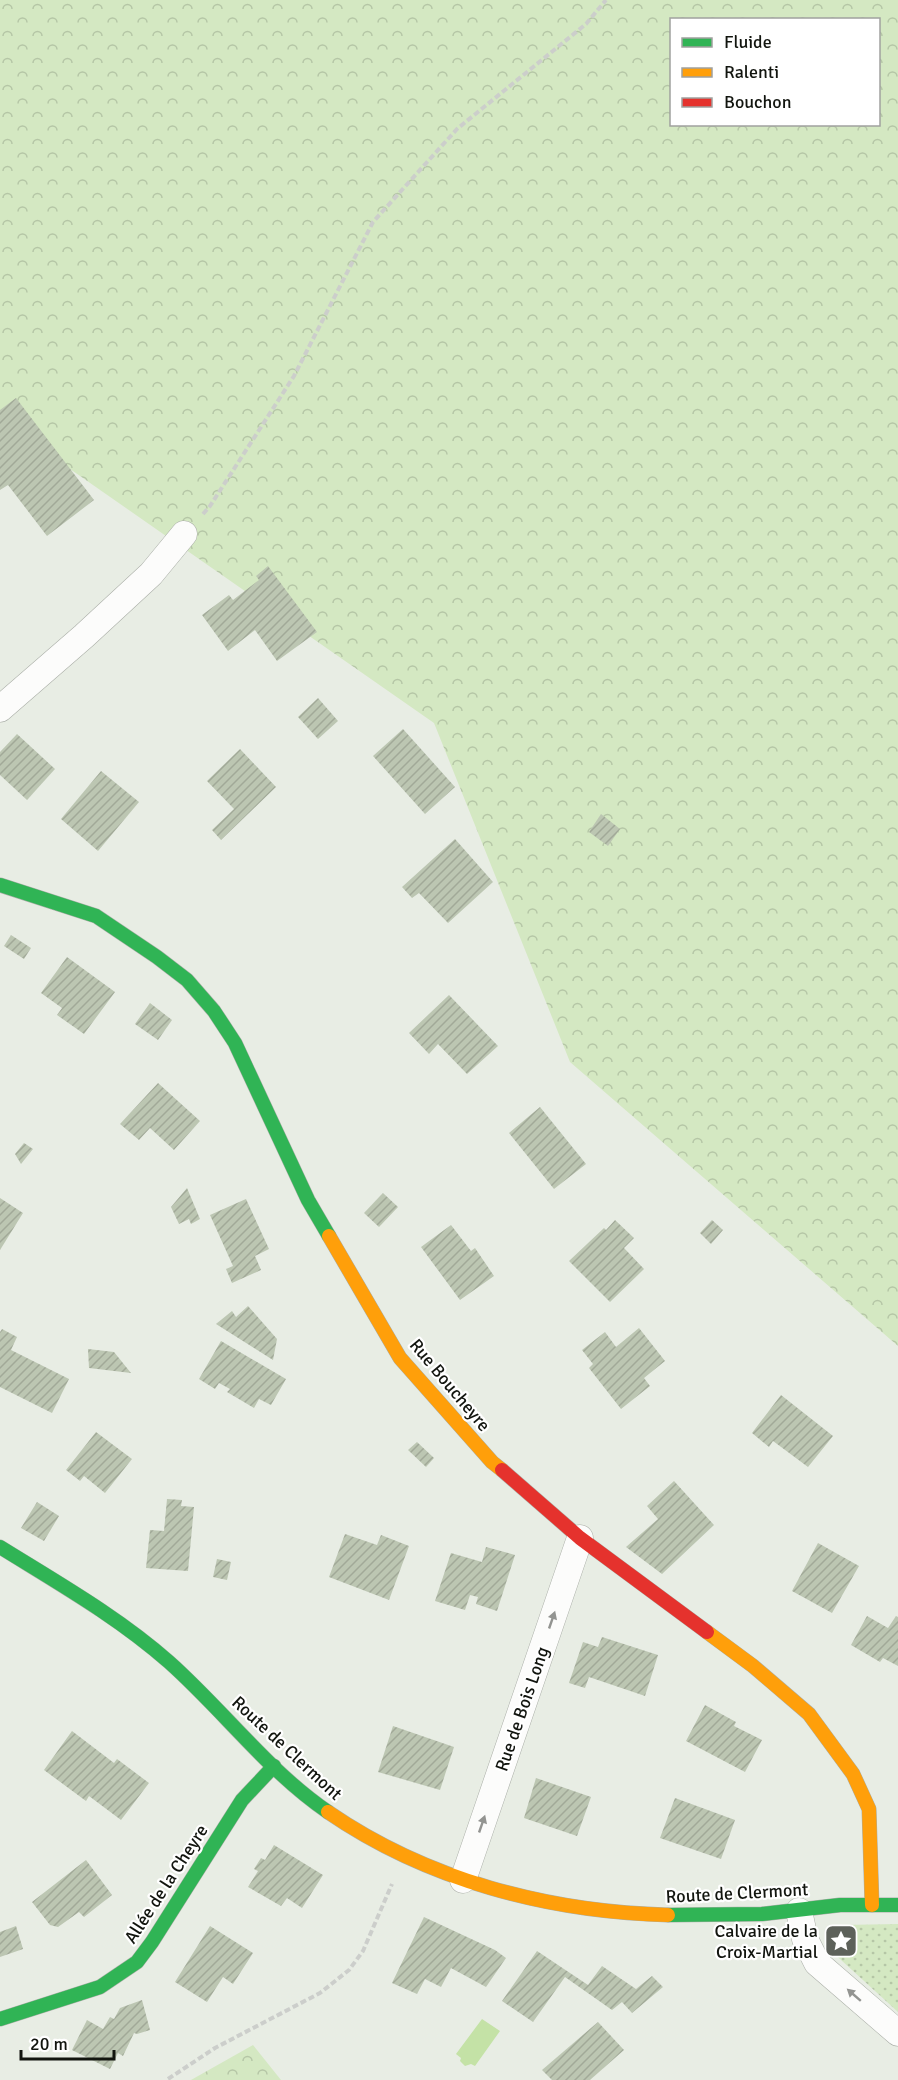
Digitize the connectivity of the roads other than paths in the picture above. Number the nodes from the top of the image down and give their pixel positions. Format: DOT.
graph roads {
  1 [pos="184,534"];
  2 [pos="0,709"];
  3 [pos="0,885"];
  4 [pos="580,1538"];
  5 [pos="0,1547"];
  6 [pos="274,1766"];
  7 [pos="463,1880"];
  8 [pos="872,1905"];
  9 [pos="898,1905"];
  10 [pos="799,1911"];
  11 [pos="0,2019"];
  12 [pos="898,2033"];
  1 -- 2 [label="street"];
  3 -- 4 [label="street, Rue Boucheyre"];
  7 -- 4 [label="street, Rue de Bois Long, one-way"];
  4 -- 8 [label="street, Rue Boucheyre"];
  5 -- 6 [label="street, Route de Clermont"];
  6 -- 7 [label="street, Route de Clermont"];
  6 -- 11 [label="street, Allée de la Cheyre"];
  7 -- 10 [label="street, Route de Clermont"];
  8 -- 9 [label="street, Route de Clermont"];
  8 -- 10 [label="street, Route de Clermont"];
  12 -- 10 [label="street, one-way"];
}
